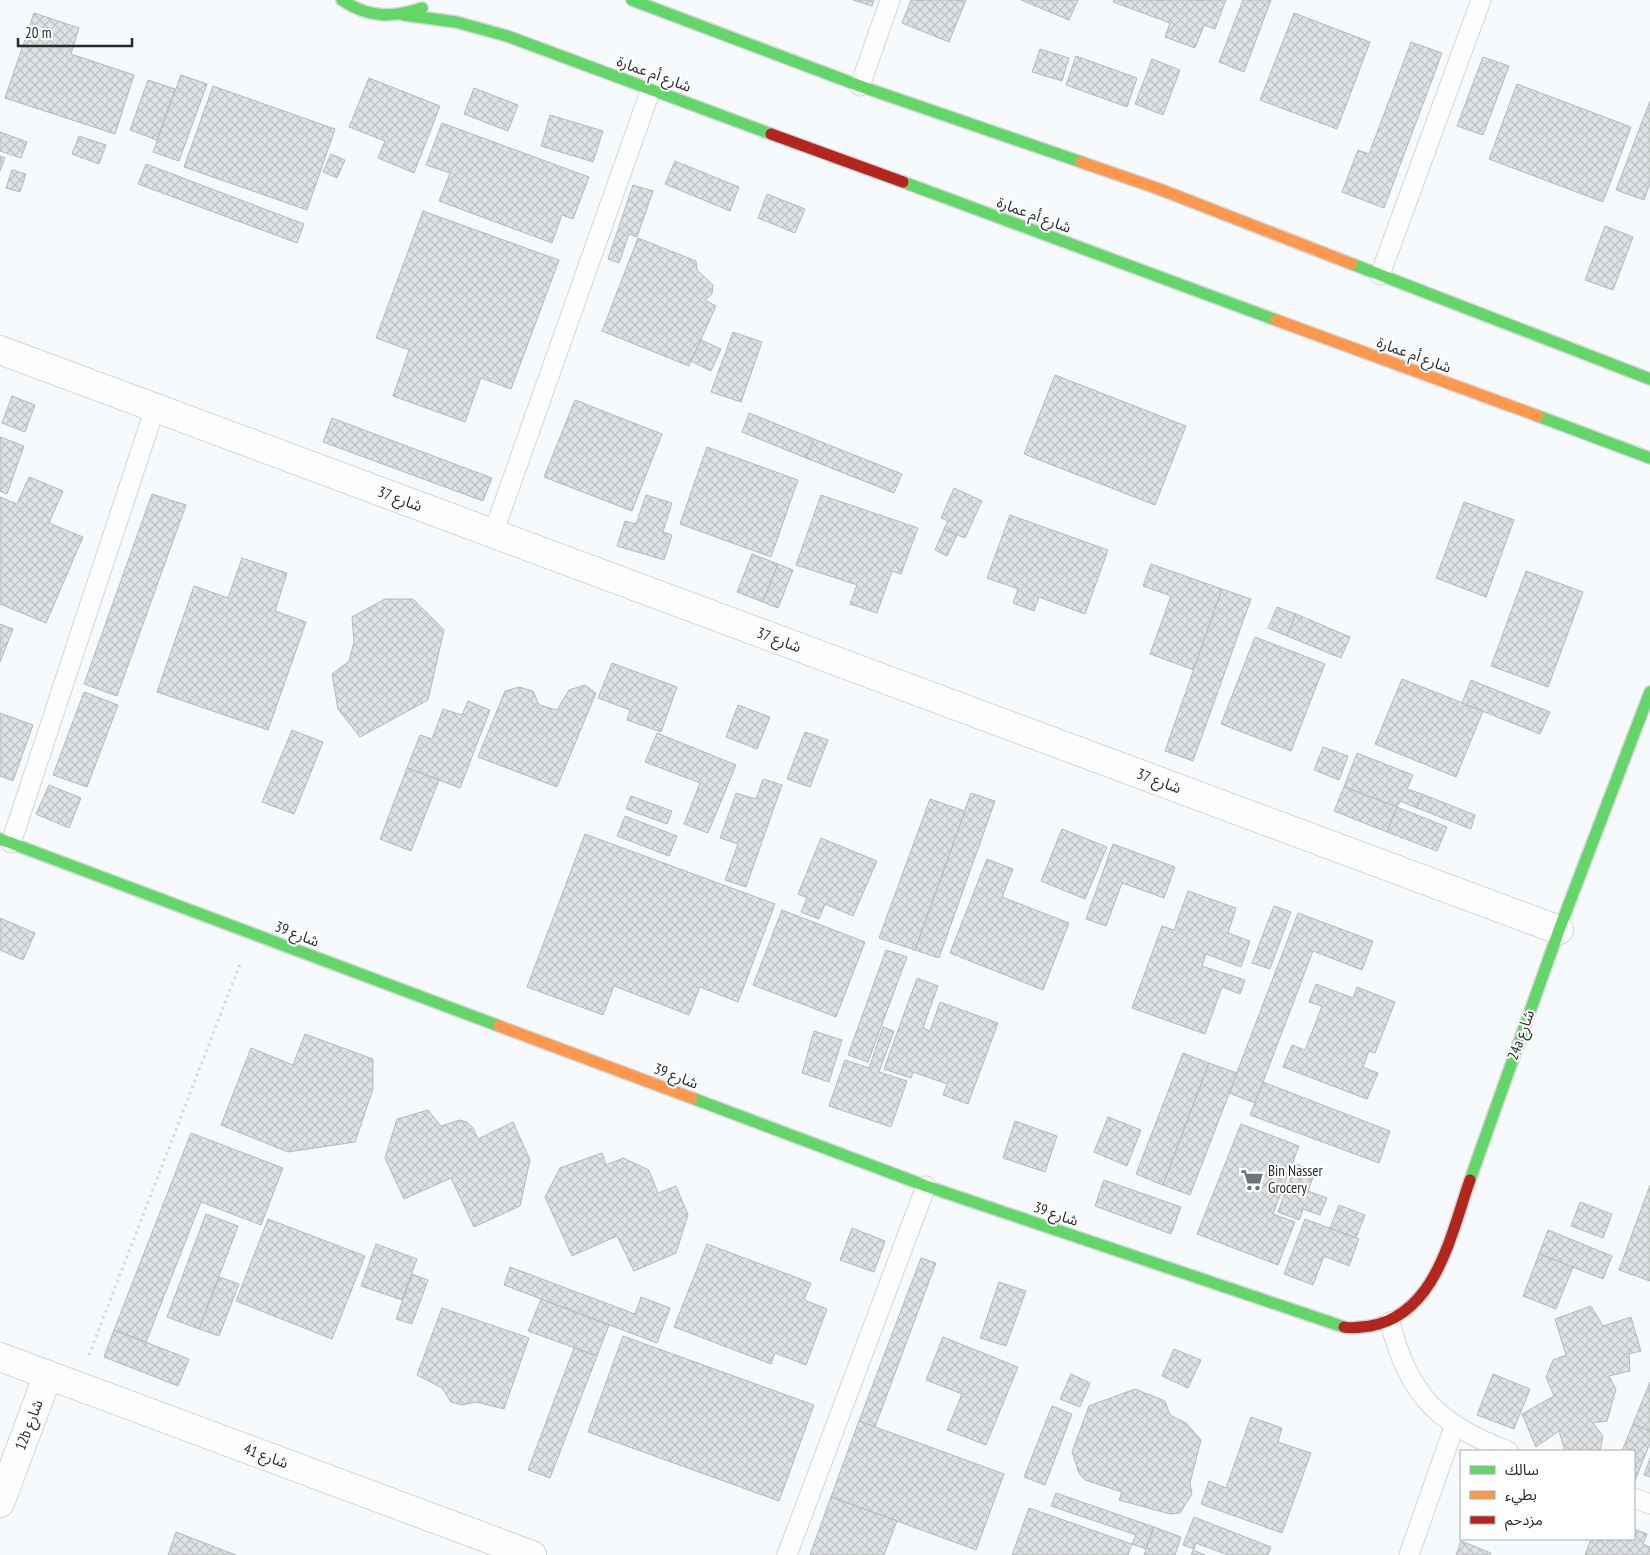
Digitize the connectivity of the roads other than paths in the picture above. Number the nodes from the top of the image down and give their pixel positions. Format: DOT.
graph roads {
  1 [pos="342,0"];
  2 [pos="433,0"];
  3 [pos="632,0"];
  4 [pos="890,0"];
  5 [pos="1481,0"];
  6 [pos="404,15"];
  7 [pos="860,86"];
  8 [pos="651,89"];
  9 [pos="1380,275"];
  10 [pos="0,350"];
  11 [pos="1650,379"];
  12 [pos="155,408"];
  13 [pos="1649,459"];
  14 [pos="493,534"];
  15 [pos="1650,692"];
  16 [pos="6,841"];
  17 [pos="1559,930"];
  18 [pos="926,1186"];
  19 [pos="1390,1322"];
  20 [pos="1346,1328"];
  21 [pos="0,1357"];
  22 [pos="48,1375"];
  23 [pos="1454,1426"];
  24 [pos="1505,1450"];
  25 [pos="1635,1498"];
  26 [pos="0,1503"];
  27 [pos="1650,1504"];
  28 [pos="490,1548"];
  29 [pos="532,1555"];
  30 [pos="787,1555"];
  31 [pos="1409,1555"];
  1 -- 6 [label="street"];
  2 -- 6 [label="street"];
  3 -- 7 [label="street"];
  4 -- 7 [label="lane"];
  5 -- 9 [label="lane"];
  6 -- 8 [label="street, شارع أم عمارة"];
  7 -- 9 [label="street"];
  8 -- 13 [label="street, شارع أم عمارة"];
  8 -- 14 [label="lane"];
  9 -- 11 [label="street"];
  10 -- 12 [label="street, شارع 37"];
  12 -- 14 [label="street, شارع 37"];
  12 -- 16 [label="lane"];
  14 -- 17 [label="street, شارع 37"];
  15 -- 17 [label="street, 24a شارع"];
  16 -- 18 [label="street, شارع 39"];
  17 -- 19 [label="street, 24a شارع"];
  18 -- 20 [label="street, شارع 39"];
  18 -- 30 [label="lane"];
  19 -- 20 [label="street, 24a شارع"];
  19 -- 23 [label="lane"];
  21 -- 22 [label="street, شارع 41"];
  22 -- 26 [label="street, 12b شارع"];
  22 -- 28 [label="street, شارع 41"];
  23 -- 24 [label="lane"];
  23 -- 31 [label="lane"];
  25 -- 27 [label="lane"];
  28 -- 29 [label="street, شارع 41"];
}
